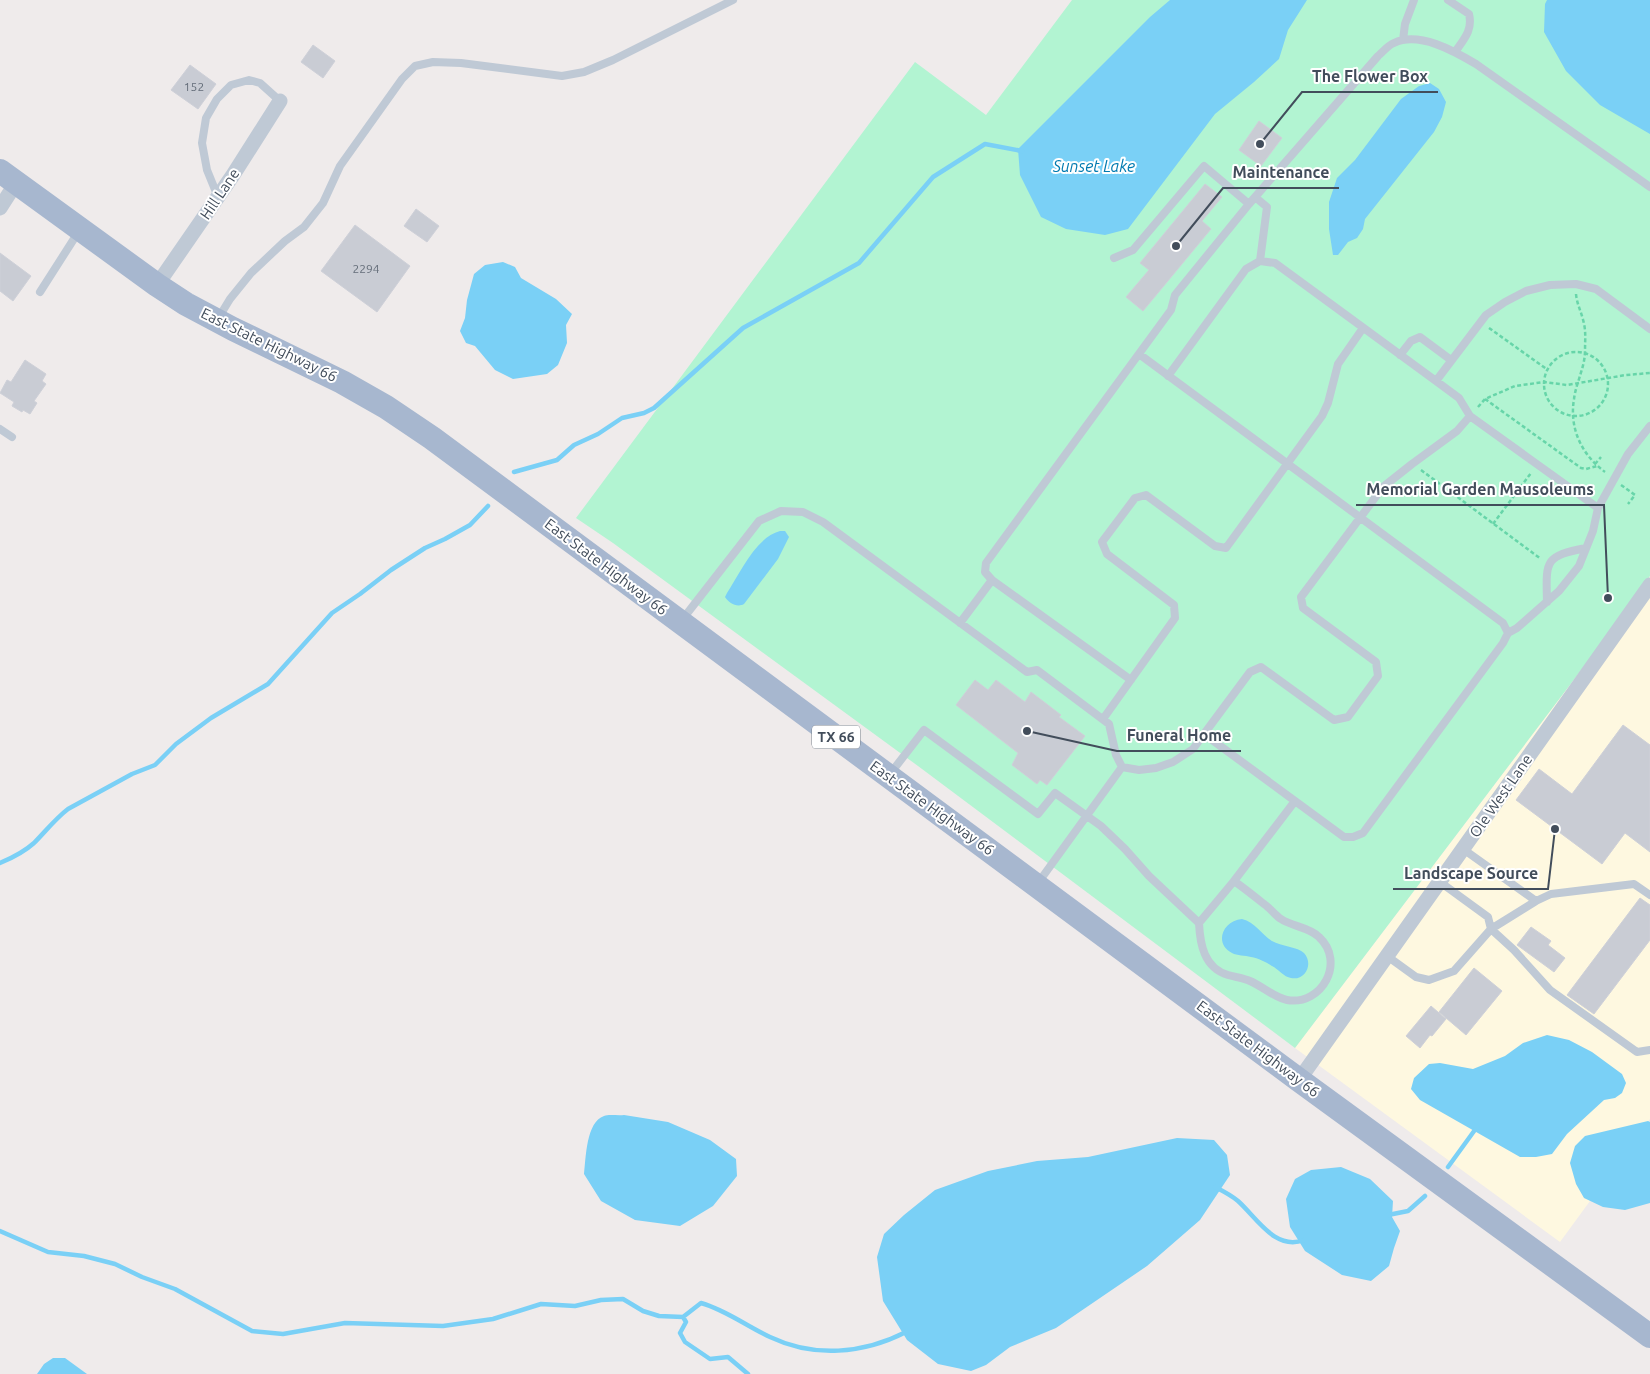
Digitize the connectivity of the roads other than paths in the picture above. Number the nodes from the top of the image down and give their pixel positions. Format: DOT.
graph roads {
  1 [pos="733,0"];
  2 [pos="1414,0"];
  3 [pos="1448,0"];
  4 [pos="1403,40"];
  5 [pos="1455,52"];
  6 [pos="280,101"];
  7 [pos="8,177"];
  8 [pos="1650,187"];
  9 [pos="218,197"];
  10 [pos="1255,197"];
  11 [pos="1249,204"];
  12 [pos="0,208"];
  13 [pos="80,229"];
  14 [pos="1114,258"];
  15 [pos="1260,261"];
  16 [pos="157,285"];
  17 [pos="40,292"];
  18 [pos="216,320"];
  19 [pos="1364,328"];
  20 [pos="1650,328"];
  21 [pos="1139,354"];
  22 [pos="1400,355"];
  23 [pos="1451,360"];
  24 [pos="1168,376"];
  25 [pos="1436,381"];
  26 [pos="1470,416"];
  27 [pos="1650,426"];
  28 [pos="0,429"];
  29 [pos="12,437"];
  30 [pos="1288,463"];
  31 [pos="1598,508"];
  32 [pos="1360,518"];
  33 [pos="1586,548"];
  34 [pos="992,580"];
  35 [pos="1650,585"];
  36 [pos="1547,602"];
  37 [pos="680,622"];
  38 [pos="960,623"];
  39 [pos="1508,633"];
  40 [pos="1131,680"];
  41 [pos="1103,719"];
  42 [pos="1204,734"];
  43 [pos="1122,767"];
  44 [pos="889,776"];
  45 [pos="1295,801"];
  46 [pos="1087,816"];
  47 [pos="1463,849"];
  48 [pos="1234,881"];
  49 [pos="1440,882"];
  50 [pos="1037,885"];
  51 [pos="1650,895"];
  52 [pos="1536,901"];
  53 [pos="1199,923"];
  54 [pos="1490,929"];
  55 [pos="1387,956"];
  56 [pos="1650,1050"];
  57 [pos="1299,1080"];
  58 [pos="1650,1336"];
  1 -- 18 [label="lane"];
  2 -- 4 [label="lane"];
  3 -- 5 [label="lane"];
  4 -- 5 [label="lane"];
  4 -- 10 [label="lane"];
  5 -- 8 [label="lane"];
  6 -- 9 [label="street, Hill Lane"];
  6 -- 9 [label="lane"];
  7 -- 12 [label="street"];
  7 -- 13 [label="main road, East State Highway 66 / TX 66"];
  9 -- 16 [label="street, Hill Lane"];
  10 -- 11 [label="lane"];
  10 -- 15 [label="lane"];
  11 -- 14 [label="lane"];
  11 -- 21 [label="lane"];
  13 -- 16 [label="main road, East State Highway 66 / TX 66"];
  13 -- 17 [label="lane"];
  15 -- 19 [label="lane"];
  15 -- 24 [label="lane"];
  16 -- 18 [label="main road, East State Highway 66 / TX 66"];
  18 -- 37 [label="main road, East State Highway 66 / TX 66"];
  19 -- 22 [label="lane"];
  19 -- 30 [label="lane"];
  20 -- 23 [label="lane"];
  21 -- 24 [label="lane"];
  21 -- 34 [label="lane"];
  22 -- 23 [label="lane"];
  22 -- 25 [label="lane"];
  23 -- 25 [label="lane"];
  24 -- 30 [label="lane"];
  25 -- 26 [label="lane"];
  26 -- 31 [label="lane"];
  26 -- 32 [label="lane"];
  27 -- 31 [label="lane"];
  28 -- 29 [label="lane"];
  30 -- 32 [label="lane"];
  30 -- 40 [label="lane"];
  31 -- 33 [label="lane"];
  32 -- 39 [label="lane"];
  32 -- 42 [label="lane"];
  33 -- 36 [label="lane"];
  33 -- 36 [label="lane"];
  34 -- 38 [label="lane"];
  34 -- 40 [label="lane"];
  35 -- 47 [label="street, Ole West Lane"];
  36 -- 39 [label="lane"];
  37 -- 38 [label="lane"];
  37 -- 44 [label="main road, East State Highway 66 / TX 66"];
  38 -- 41 [label="lane"];
  39 -- 45 [label="lane"];
  40 -- 41 [label="lane"];
  41 -- 43 [label="lane"];
  42 -- 43 [label="lane"];
  42 -- 45 [label="lane"];
  43 -- 46 [label="lane"];
  44 -- 46 [label="lane"];
  44 -- 50 [label="main road, East State Highway 66 / TX 66"];
  45 -- 48 [label="lane"];
  46 -- 50 [label="lane"];
  46 -- 53 [label="lane"];
  47 -- 49 [label="street, Ole West Lane"];
  47 -- 52 [label="lane"];
  48 -- 53 [label="lane"];
  48 -- 53 [label="lane"];
  49 -- 54 [label="lane"];
  49 -- 55 [label="street, Ole West Lane"];
  50 -- 57 [label="main road, East State Highway 66 / TX 66"];
  51 -- 52 [label="lane"];
  52 -- 54 [label="lane"];
  54 -- 55 [label="lane"];
  54 -- 56 [label="lane"];
  55 -- 57 [label="street, Ole West Lane"];
  57 -- 58 [label="main road, East State Highway 66 / TX 66"];
}
